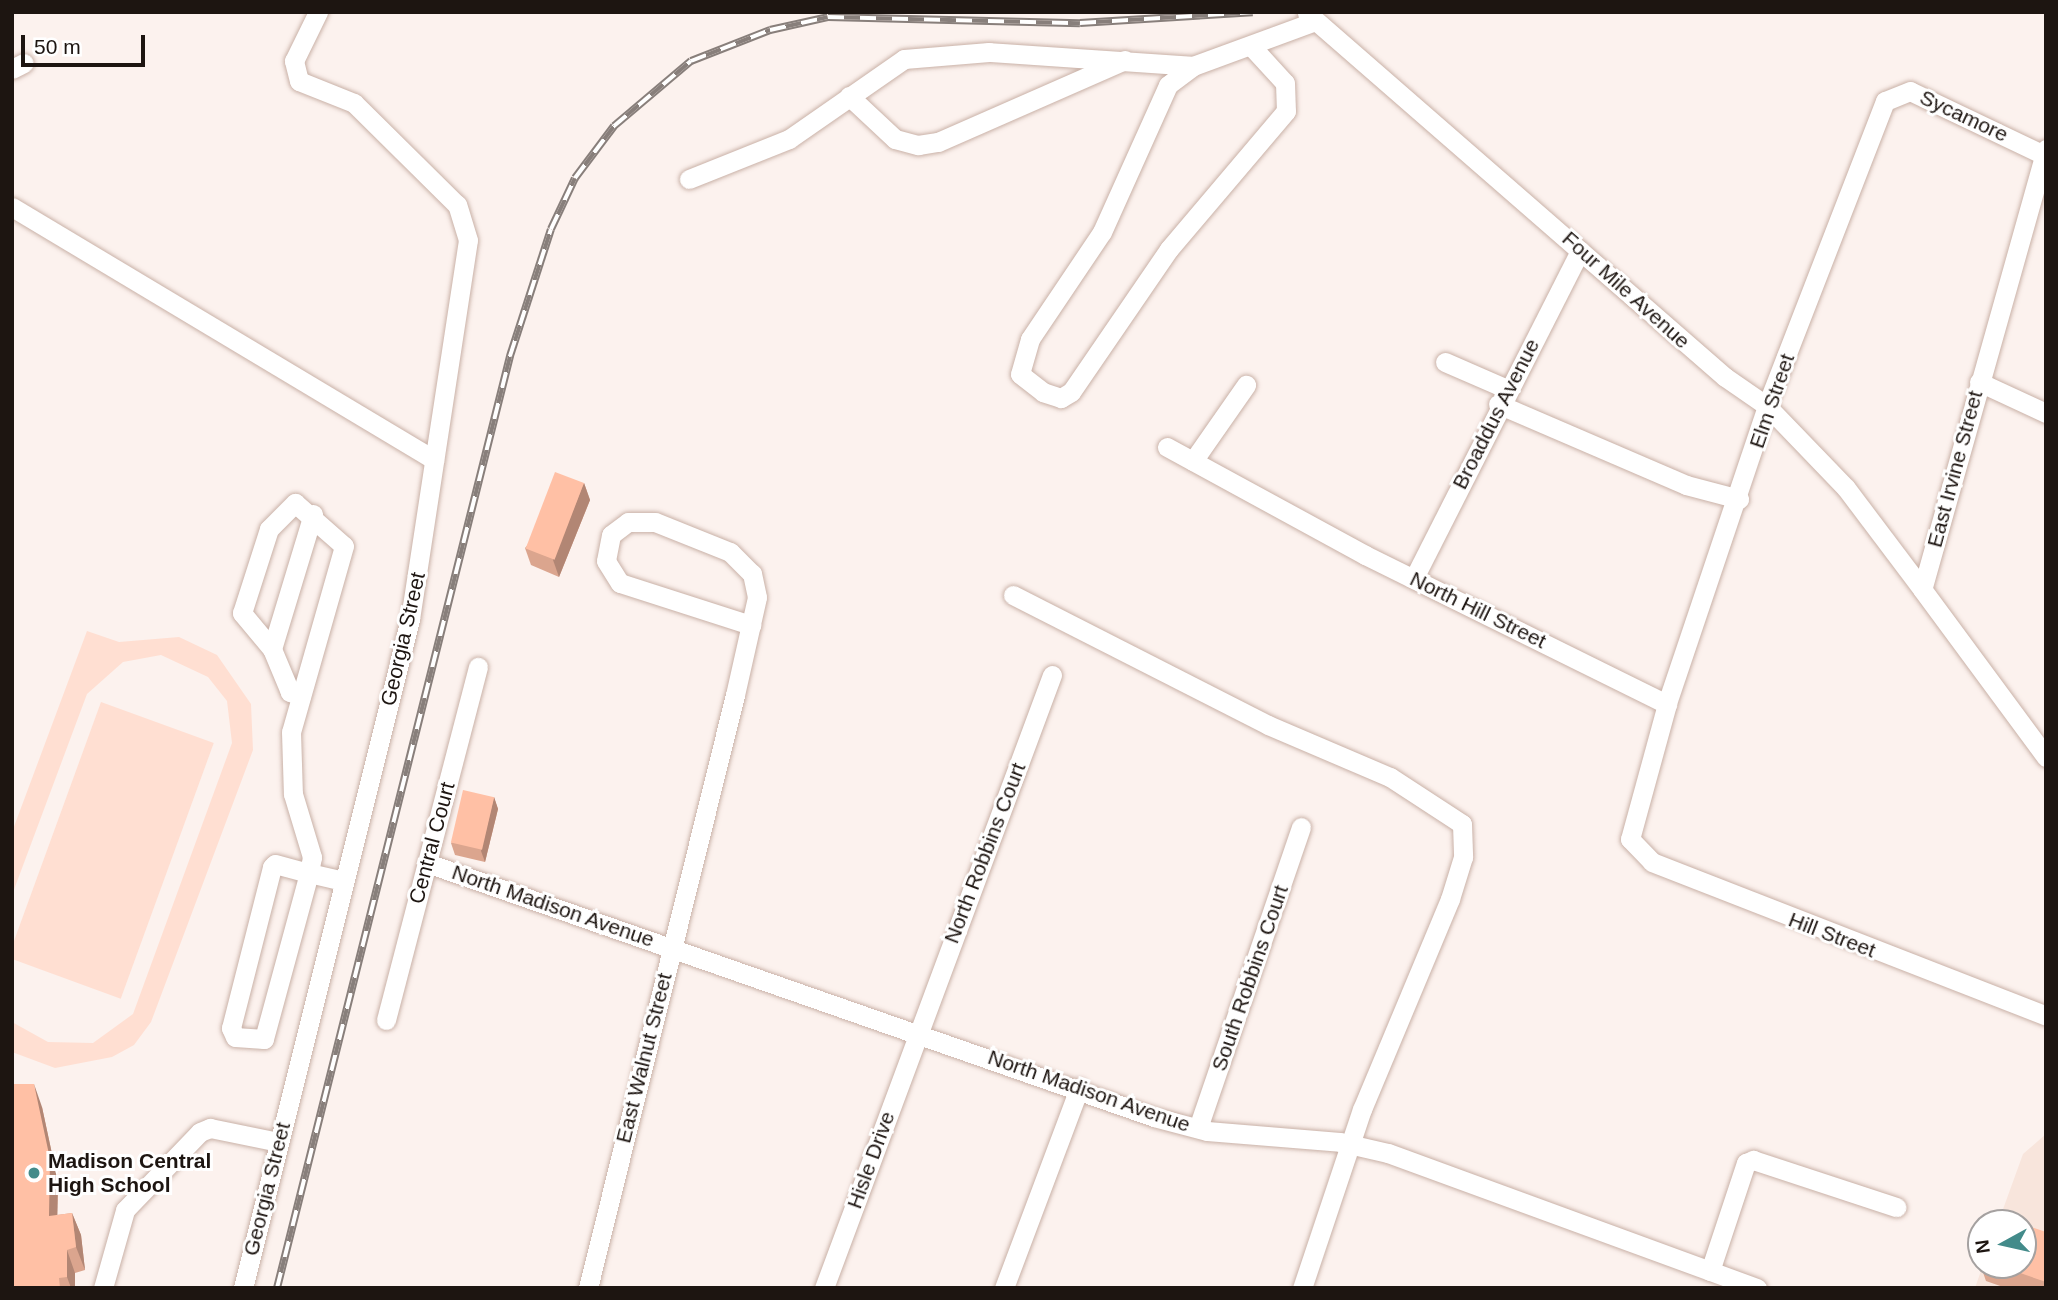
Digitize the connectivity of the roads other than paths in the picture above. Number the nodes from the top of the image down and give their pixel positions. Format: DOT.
graph roads {
  1 [pos="318,12"];
  2 [pos="1311,17"];
  3 [pos="1252,47"];
  4 [pos="1129,58"];
  5 [pos="1192,66"];
  6 [pos="849,96"];
  7 [pos="1885,101"];
  8 [pos="2045,152"];
  9 [pos="689,179"];
  10 [pos="12,207"];
  11 [pos="1580,251"];
  12 [pos="1446,362"];
  13 [pos="1979,383"];
  14 [pos="1246,385"];
  15 [pos="1502,397"];
  16 [pos="1767,406"];
  17 [pos="2046,413"];
  18 [pos="1167,447"];
  19 [pos="434,460"];
  20 [pos="1193,461"];
  21 [pos="1739,499"];
  22 [pos="313,514"];
  23 [pos="1414,578"];
  24 [pos="1922,589"];
  25 [pos="1013,595"];
  26 [pos="751,625"];
  27 [pos="272,649"];
  28 [pos="478,667"];
  29 [pos="1052,675"];
  30 [pos="301,696"];
  31 [pos="1667,704"];
  32 [pos="2046,757"];
  33 [pos="1301,827"];
  34 [pos="427,863"];
  35 [pos="309,873"];
  36 [pos="343,881"];
  37 [pos="672,947"];
  38 [pos="2046,1016"];
  39 [pos="386,1020"];
  40 [pos="918,1032"];
  41 [pos="1079,1088"];
  42 [pos="1198,1128"];
  43 [pos="279,1142"];
  44 [pos="1353,1144"];
  45 [pos="1896,1207"];
  46 [pos="1710,1271"];
  47 [pos="103,1288"];
  48 [pos="243,1288"];
  49 [pos="588,1288"];
  50 [pos="824,1288"];
  51 [pos="1004,1288"];
  52 [pos="1302,1288"];
  53 [pos="1758,1288"];
  1 -- 19 [label="street, Georgia Street"];
  2 -- 3 [label="street"];
  2 -- 11 [label="street, Four Mile Avenue"];
  3 -- 5 [label="street"];
  3 -- 5 [label="street"];
  4 -- 5 [label="street"];
  4 -- 6 [label="street"];
  4 -- 6 [label="street"];
  6 -- 9 [label="street"];
  7 -- 8 [label="street, Sycamore"];
  7 -- 16 [label="street, Elm Street"];
  8 -- 13 [label="street, East Irvine Street"];
  10 -- 19 [label="street"];
  11 -- 15 [label="street, Broaddus Avenue"];
  11 -- 16 [label="street, Four Mile Avenue"];
  12 -- 15 [label="street"];
  13 -- 17 [label="street"];
  13 -- 24 [label="street, East Irvine Street"];
  14 -- 20 [label="street"];
  15 -- 21 [label="street"];
  15 -- 23 [label="street, Broaddus Avenue"];
  16 -- 21 [label="street, Elm Street"];
  16 -- 24 [label="street, Four Mile Avenue"];
  18 -- 20 [label="street, North Hill Street"];
  19 -- 36 [label="street, Georgia Street"];
  20 -- 23 [label="street, North Hill Street"];
  21 -- 31 [label="street, Elm Street"];
  22 -- 27 [label="street"];
  22 -- 27 [label="street"];
  22 -- 30 [label="street"];
  23 -- 31 [label="street, North Hill Street"];
  24 -- 32 [label="street"];
  25 -- 44 [label="street"];
  26 -- 26 [label="street, East Walnut Street"];
  26 -- 37 [label="street, East Walnut Street"];
  27 -- 30 [label="street"];
  28 -- 34 [label="street, Central Court"];
  29 -- 40 [label="street, North Robbins Court"];
  30 -- 35 [label="street"];
  31 -- 38 [label="street, Hill Street"];
  33 -- 42 [label="street, South Robbins Court"];
  34 -- 37 [label="street, North Madison Avenue"];
  34 -- 39 [label="street, Central Court"];
  35 -- 35 [label="street"];
  35 -- 36 [label="street"];
  36 -- 43 [label="street, Georgia Street"];
  37 -- 40 [label="street, North Madison Avenue"];
  37 -- 49 [label="street, East Walnut Street"];
  40 -- 41 [label="street, North Madison Avenue"];
  40 -- 50 [label="street, Hisle Drive"];
  41 -- 42 [label="street, North Madison Avenue"];
  41 -- 51 [label="street"];
  42 -- 44 [label="street, North Madison Avenue"];
  43 -- 47 [label="street"];
  43 -- 48 [label="street, Georgia Street"];
  44 -- 46 [label="street, North Madison Avenue"];
  44 -- 52 [label="street"];
  45 -- 46 [label="street"];
  46 -- 53 [label="street, North Madison Avenue"];
}
